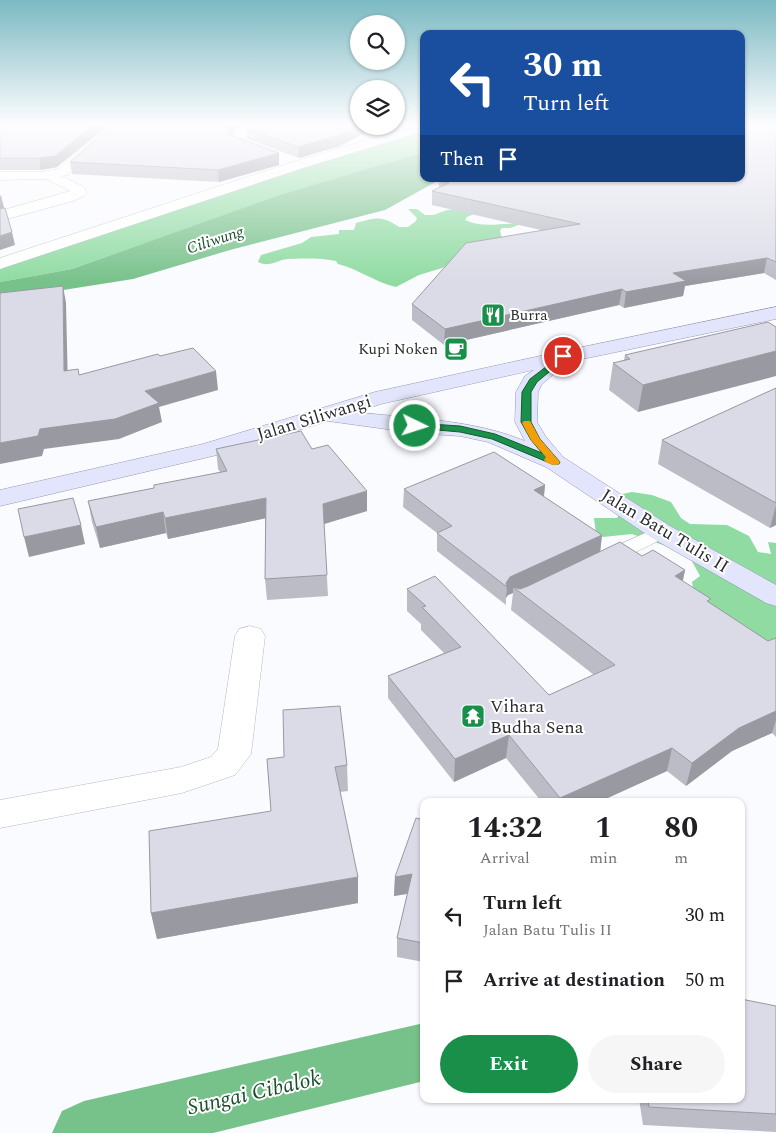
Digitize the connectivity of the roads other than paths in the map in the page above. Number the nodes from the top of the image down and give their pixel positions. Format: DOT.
graph roads {
  1 [pos="54,178"];
  2 [pos="262,178"];
  3 [pos="0,216"];
  4 [pos="0,264"];
  5 [pos="776,313"];
  6 [pos="563,356"];
  7 [pos="320,415"];
  8 [pos="555,462"];
  9 [pos="0,498"];
  10 [pos="661,532"];
  11 [pos="588,568"];
  12 [pos="776,597"];
  13 [pos="250,636"];
  14 [pos="0,814"];
  1 -- 3 [label="street"];
  2 -- 4 [label="street"];
  5 -- 6 [label="main road, Jalan Siliwangi"];
  6 -- 7 [label="main road, Jalan Siliwangi"];
  6 -- 8 [label="main road, Jalan Batu Tulis II"];
  7 -- 8 [label="main road, Jalan Batu Tulis II"];
  7 -- 9 [label="main road, Jalan Siliwangi"];
  8 -- 10 [label="main road, Jalan Batu Tulis II"];
  10 -- 11 [label="lane"];
  10 -- 12 [label="main road, Jalan Batu Tulis II"];
  13 -- 14 [label="street"];
}
